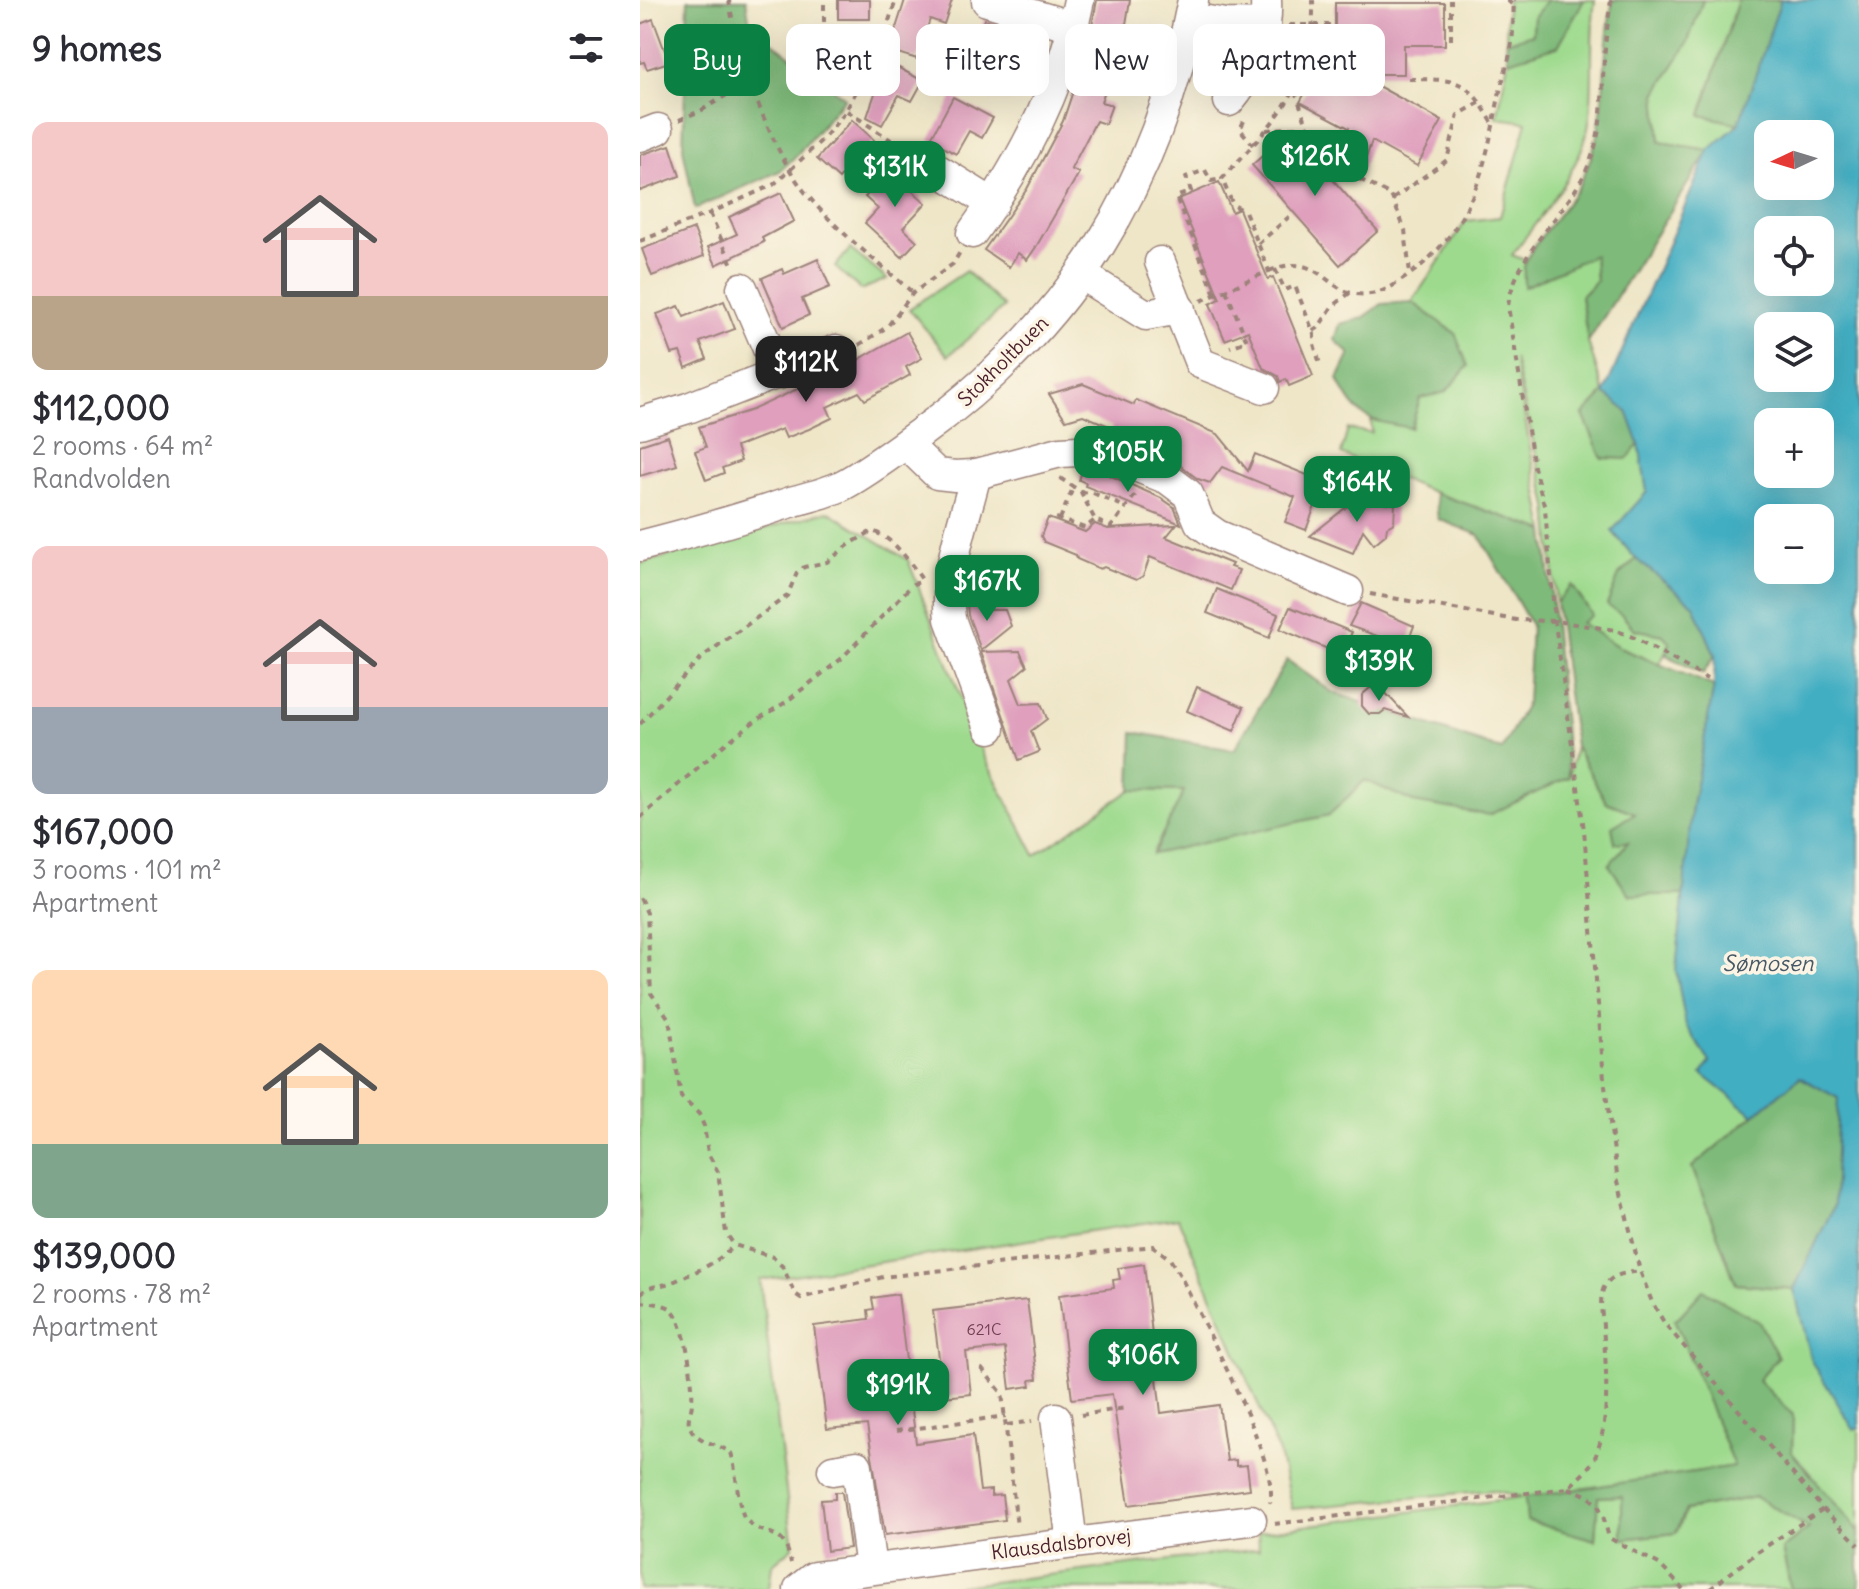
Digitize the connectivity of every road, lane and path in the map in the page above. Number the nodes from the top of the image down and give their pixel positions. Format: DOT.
graph roads {
  1 [pos="729,0"];
  2 [pos="824,0"];
  3 [pos="896,0"];
  4 [pos="1313,0"];
  5 [pos="1451,0"];
  6 [pos="1507,0"];
  7 [pos="1611,0"];
  8 [pos="987,1"];
  9 [pos="1514,3"];
  10 [pos="1191,9"];
  11 [pos="1076,13"];
  12 [pos="1266,13"];
  13 [pos="732,24"];
  14 [pos="824,24"];
  15 [pos="1310,24"];
  16 [pos="1314,24"];
  17 [pos="1451,40"];
  18 [pos="1409,79"];
  19 [pos="725,96"];
  20 [pos="756,96"];
  21 [pos="1291,96"];
  22 [pos="1297,96"];
  23 [pos="1229,101"];
  24 [pos="1481,102"];
  25 [pos="846,111"];
  26 [pos="1494,124"];
  27 [pos="1266,130"];
  28 [pos="649,132"];
  29 [pos="1310,133"];
  30 [pos="1335,153"];
  31 [pos="919,158"];
  32 [pos="789,171"];
  33 [pos="1349,174"];
  34 [pos="1222,179"];
  35 [pos="1393,199"];
  36 [pos="993,204"];
  37 [pos="710,213"];
  38 [pos="1290,216"];
  39 [pos="972,233"];
  40 [pos="640,241"];
  41 [pos="1258,244"];
  42 [pos="1160,262"];
  43 [pos="1272,270"];
  44 [pos="1410,274"];
  45 [pos="1082,275"];
  46 [pos="742,288"];
  47 [pos="1226,290"];
  48 [pos="1351,292"];
  49 [pos="913,293"];
  50 [pos="1215,294"];
  51 [pos="1180,309"];
  52 [pos="1313,331"];
  53 [pos="1230,347"];
  54 [pos="836,350"];
  55 [pos="1320,364"];
  56 [pos="779,374"];
  57 [pos="1264,388"];
  58 [pos="640,423"];
  59 [pos="906,444"];
  60 [pos="1036,458"];
  61 [pos="1152,473"];
  62 [pos="976,474"];
  63 [pos="1073,488"];
  64 [pos="1081,492"];
  65 [pos="1125,507"];
  66 [pos="1095,520"];
  67 [pos="640,546"];
  68 [pos="937,579"];
  69 [pos="1348,591"];
  70 [pos="1555,621"];
  71 [pos="1707,679"];
  72 [pos="640,724"];
  73 [pos="990,728"];
  74 [pos="640,818"];
  75 [pos="640,898"];
  76 [pos="734,1245"];
  77 [pos="1640,1271"];
  78 [pos="640,1294"];
  79 [pos="640,1302"];
  80 [pos="981,1368"];
  81 [pos="1006,1416"];
  82 [pos="1056,1418"];
  83 [pos="896,1431"];
  84 [pos="833,1470"];
  85 [pos="1568,1488"];
  86 [pos="1823,1509"];
  87 [pos="1251,1520"];
  88 [pos="1072,1543"];
  89 [pos="1859,1545"];
  90 [pos="1020,1549"];
  91 [pos="871,1568"];
  92 [pos="796,1577"];
  93 [pos="1683,1589"];
  94 [pos="1710,1589"];
  1 -- 13 [label="path"];
  2 -- 14 [label="path"];
  3 -- 25 [label="path"];
  4 -- 16 [label="path"];
  5 -- 17 [label="path"];
  6 -- 9 [label="path"];
  7 -- 70 [label="path"];
  8 -- 11 [label="street"];
  9 -- 26 [label="path"];
  10 -- 12 [label="street"];
  10 -- 45 [label="street, Stokholtbuen"];
  11 -- 36 [label="street"];
  12 -- 15 [label="path"];
  12 -- 23 [label="street"];
  18 -- 24 [label="path"];
  19 -- 28 [label="path"];
  20 -- 32 [label="path"];
  21 -- 27 [label="path"];
  22 -- 29 [label="path"];
  24 -- 26 [label="path"];
  24 -- 35 [label="path"];
  25 -- 31 [label="path"];
  25 -- 32 [label="path"];
  26 -- 44 [label="path"];
  27 -- 29 [label="path"];
  27 -- 34 [label="path"];
  29 -- 30 [label="path"];
  31 -- 36 [label="street"];
  32 -- 37 [label="path"];
  32 -- 49 [label="path"];
  33 -- 35 [label="path"];
  34 -- 41 [label="path"];
  34 -- 50 [label="path"];
  35 -- 44 [label="path"];
  36 -- 39 [label="street"];
  37 -- 40 [label="path"];
  37 -- 46 [label="path"];
  38 -- 41 [label="path"];
  39 -- 49 [label="path"];
  41 -- 43 [label="path"];
  42 -- 51 [label="street"];
  43 -- 47 [label="path"];
  43 -- 48 [label="path"];
  43 -- 52 [label="path"];
  44 -- 48 [label="path"];
  45 -- 51 [label="street"];
  45 -- 59 [label="street, Stokholtbuen"];
  46 -- 56 [label="street"];
  47 -- 50 [label="path"];
  47 -- 53 [label="path"];
  48 -- 52 [label="path"];
  49 -- 54 [label="path"];
  50 -- 51 [label="path"];
  51 -- 57 [label="street"];
  52 -- 55 [label="path"];
  54 -- 56 [label="street"];
  56 -- 58 [label="street"];
  59 -- 62 [label="street"];
  59 -- 67 [label="street, Stokholtbuen"];
  60 -- 61 [label="street"];
  60 -- 62 [label="street"];
  60 -- 63 [label="path"];
  61 -- 65 [label="path"];
  61 -- 69 [label="street"];
  62 -- 68 [label="street"];
  63 -- 64 [label="path"];
  63 -- 66 [label="path"];
  64 -- 65 [label="path"];
  64 -- 66 [label="path"];
  65 -- 66 [label="path"];
  68 -- 72 [label="path"];
  68 -- 73 [label="street"];
  68 -- 74 [label="path"];
  69 -- 70 [label="path"];
  70 -- 71 [label="path"];
  70 -- 77 [label="path"];
  75 -- 76 [label="path"];
  76 -- 78 [label="path"];
  76 -- 87 [label="path"];
  77 -- 85 [label="path"];
  77 -- 86 [label="path"];
  79 -- 92 [label="path"];
  80 -- 81 [label="path"];
  81 -- 83 [label="path"];
  81 -- 90 [label="path"];
  82 -- 88 [label="street"];
  84 -- 91 [label="street"];
  85 -- 87 [label="path"];
  85 -- 93 [label="path"];
  86 -- 89 [label="path"];
  86 -- 94 [label="path"];
  87 -- 88 [label="street, Klausdalsbrovej"];
  88 -- 90 [label="street, Klausdalsbrovej"];
  90 -- 91 [label="street, Klausdalsbrovej"];
  91 -- 92 [label="street, Klausdalsbrovej"];
}
